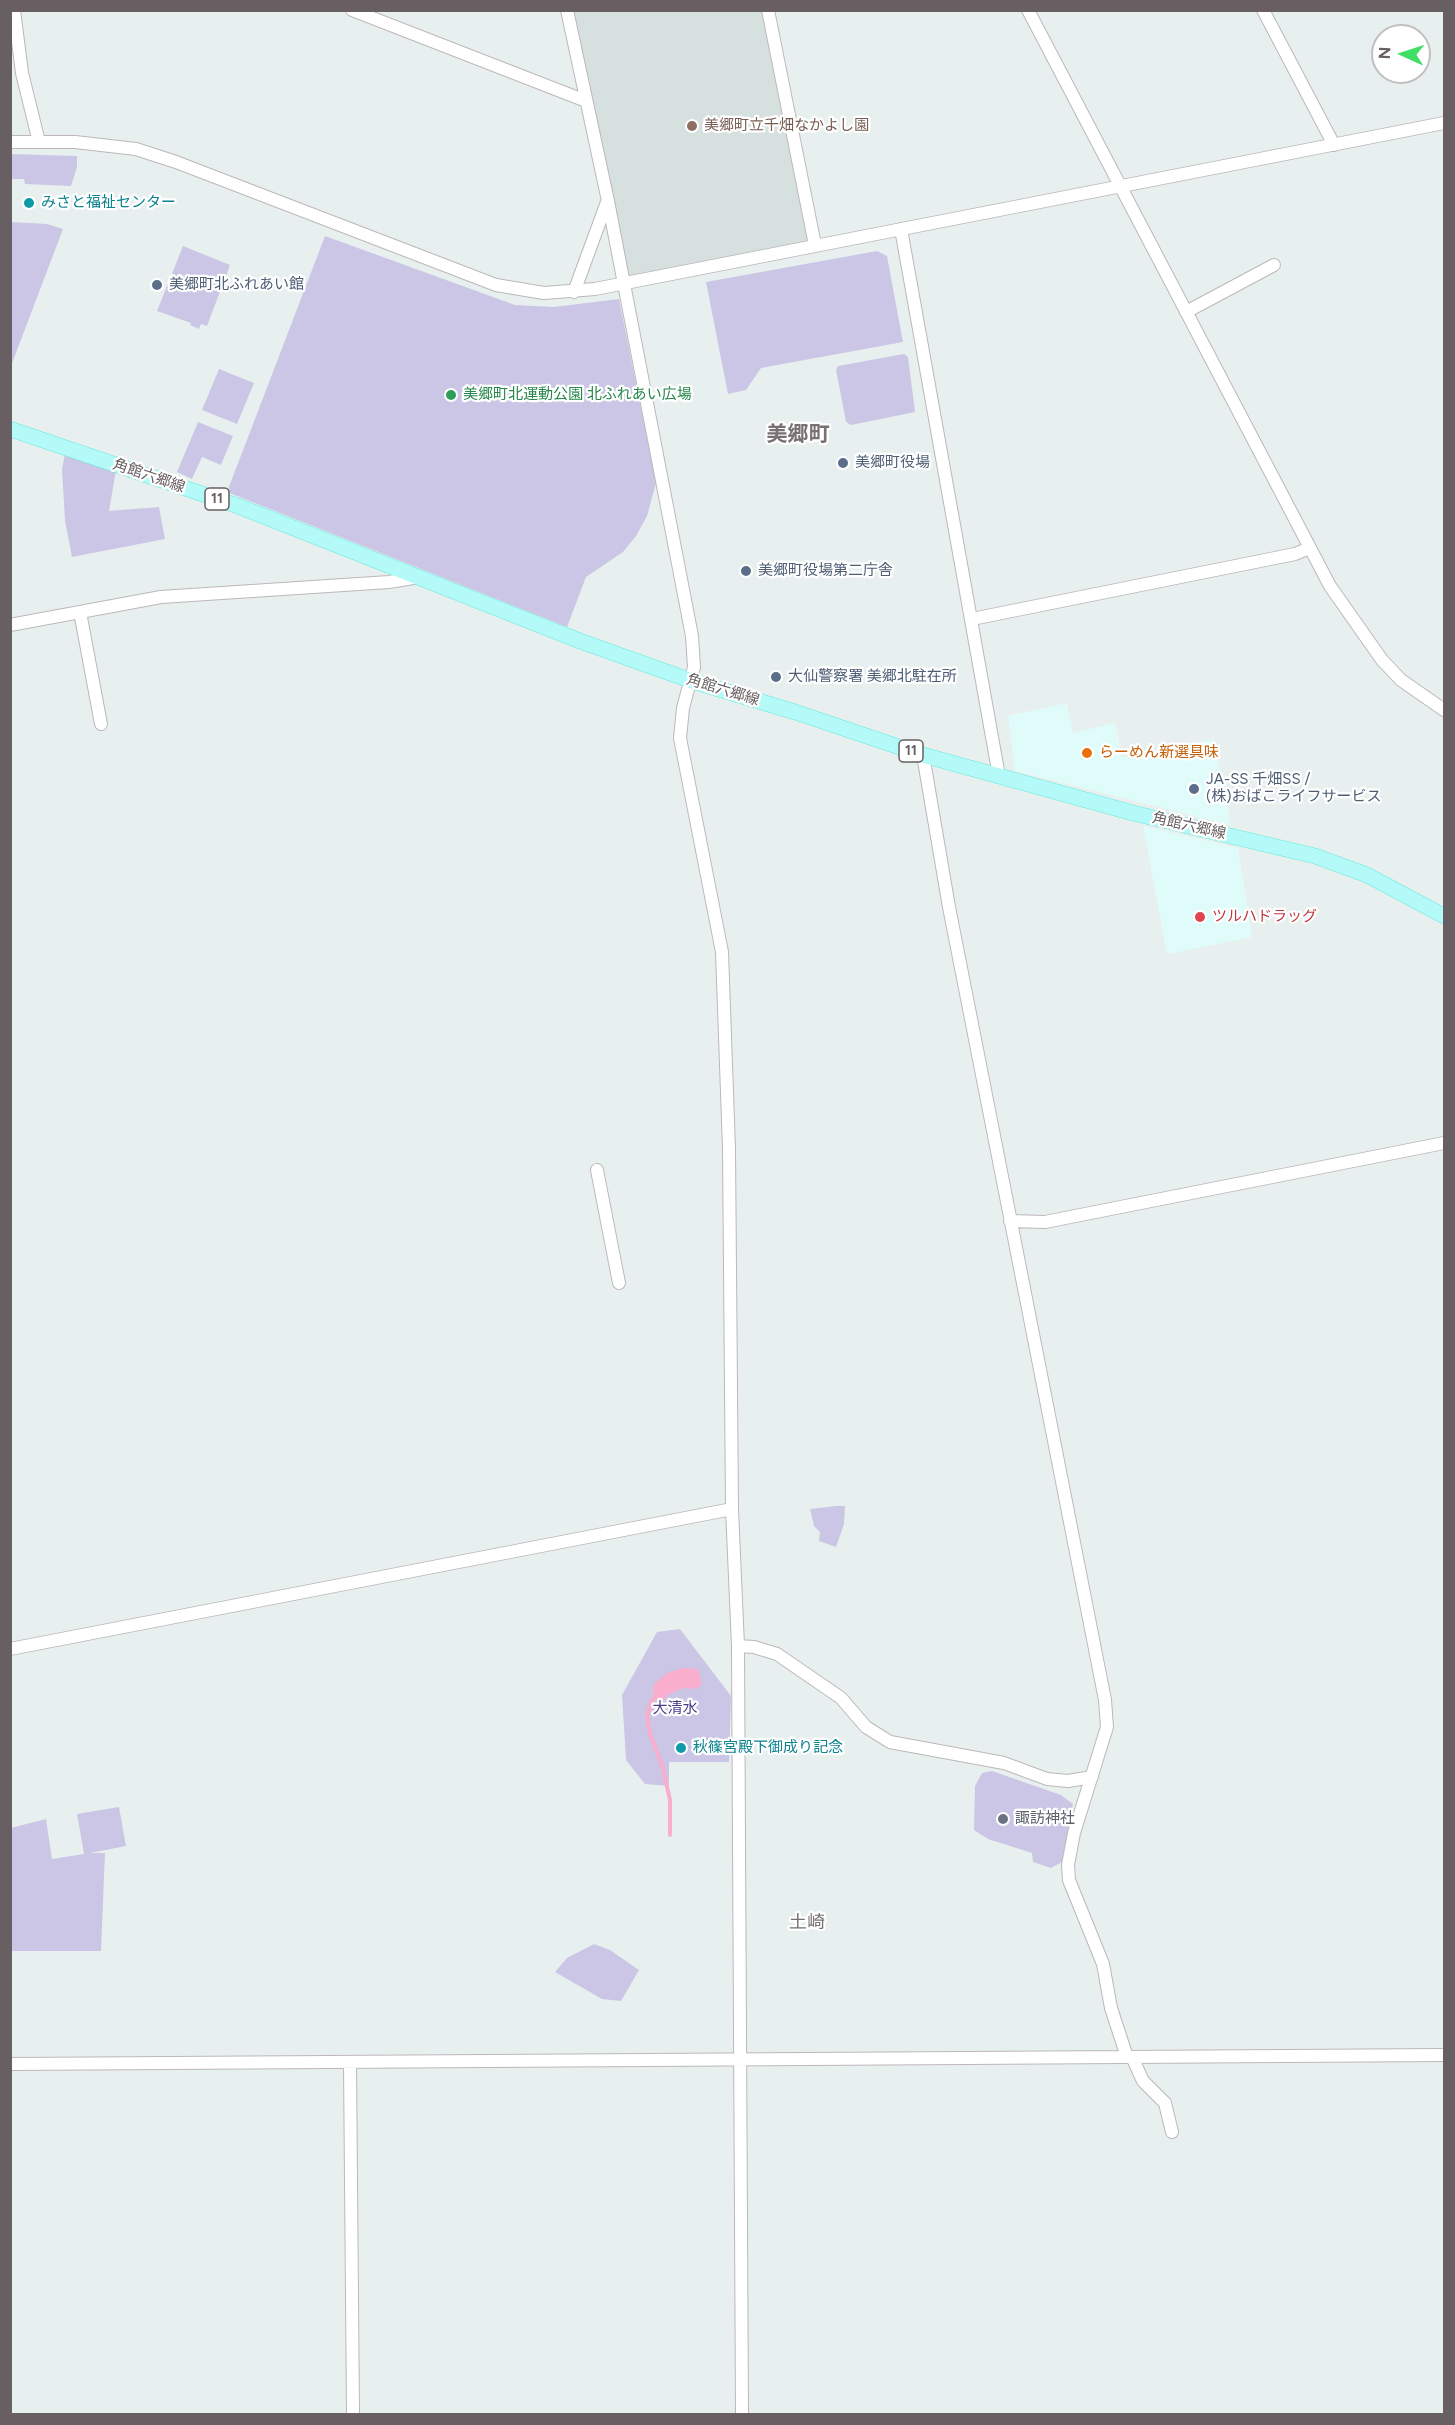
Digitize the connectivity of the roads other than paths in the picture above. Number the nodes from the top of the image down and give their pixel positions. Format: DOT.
graph roads {
  1 [pos="14,10"];
  2 [pos="352,10"];
  3 [pos="567,10"];
  4 [pos="768,10"];
  5 [pos="1028,10"];
  6 [pos="1263,10"];
  7 [pos="586,101"];
  8 [pos="1444,123"];
  9 [pos="10,142"];
  10 [pos="39,142"];
  11 [pos="1334,145"];
  12 [pos="1120,187"];
  13 [pos="608,201"];
  14 [pos="901,228"];
  15 [pos="815,245"];
  16 [pos="1274,265"];
  17 [pos="623,283"];
  18 [pos="573,292"];
  19 [pos="1186,312"];
  20 [pos="10,429"];
  21 [pos="1310,548"];
  22 [pos="421,577"];
  23 [pos="80,612"];
  24 [pos="972,619"];
  25 [pos="10,625"];
  26 [pos="692,681"];
  27 [pos="1444,710"];
  28 [pos="101,724"];
  29 [pos="923,755"];
  30 [pos="999,776"];
  31 [pos="1444,916"];
  32 [pos="1444,1143"];
  33 [pos="597,1170"];
  34 [pos="1010,1221"];
  35 [pos="619,1283"];
  36 [pos="732,1509"];
  37 [pos="738,1646"];
  38 [pos="10,1649"];
  39 [pos="1092,1777"];
  40 [pos="1444,2055"];
  41 [pos="1129,2057"];
  42 [pos="740,2060"];
  43 [pos="350,2062"];
  44 [pos="10,2064"];
  45 [pos="1172,2132"];
  46 [pos="353,2415"];
  47 [pos="742,2415"];
  1 -- 10 [label="street"];
  2 -- 7 [label="street"];
  3 -- 7 [label="street"];
  4 -- 15 [label="street"];
  5 -- 12 [label="street"];
  6 -- 11 [label="street"];
  7 -- 13 [label="street"];
  8 -- 11 [label="street"];
  9 -- 10 [label="street"];
  10 -- 18 [label="street"];
  11 -- 12 [label="street"];
  12 -- 14 [label="street"];
  12 -- 19 [label="street"];
  13 -- 17 [label="street"];
  13 -- 18 [label="street"];
  14 -- 15 [label="street"];
  14 -- 24 [label="street"];
  15 -- 17 [label="street"];
  16 -- 19 [label="street"];
  17 -- 18 [label="street"];
  17 -- 26 [label="street"];
  19 -- 21 [label="street"];
  20 -- 22 [label="main road, 角館六郷線 / 11"];
  21 -- 24 [label="street"];
  21 -- 27 [label="street"];
  22 -- 23 [label="street"];
  22 -- 26 [label="main road, 角館六郷線 / 11"];
  23 -- 25 [label="street"];
  23 -- 28 [label="street"];
  24 -- 30 [label="street"];
  26 -- 29 [label="main road, 角館六郷線 / 11"];
  26 -- 36 [label="street"];
  29 -- 30 [label="main road, 角館六郷線 / 11"];
  29 -- 34 [label="street"];
  30 -- 31 [label="main road, 角館六郷線 / 11"];
  32 -- 34 [label="street"];
  33 -- 35 [label="street"];
  34 -- 39 [label="street"];
  36 -- 37 [label="street"];
  36 -- 38 [label="street"];
  37 -- 39 [label="street"];
  37 -- 42 [label="street"];
  39 -- 41 [label="street"];
  40 -- 41 [label="street"];
  41 -- 42 [label="street"];
  41 -- 45 [label="street"];
  42 -- 43 [label="street"];
  42 -- 47 [label="street"];
  43 -- 44 [label="street"];
  43 -- 46 [label="street"];
}
